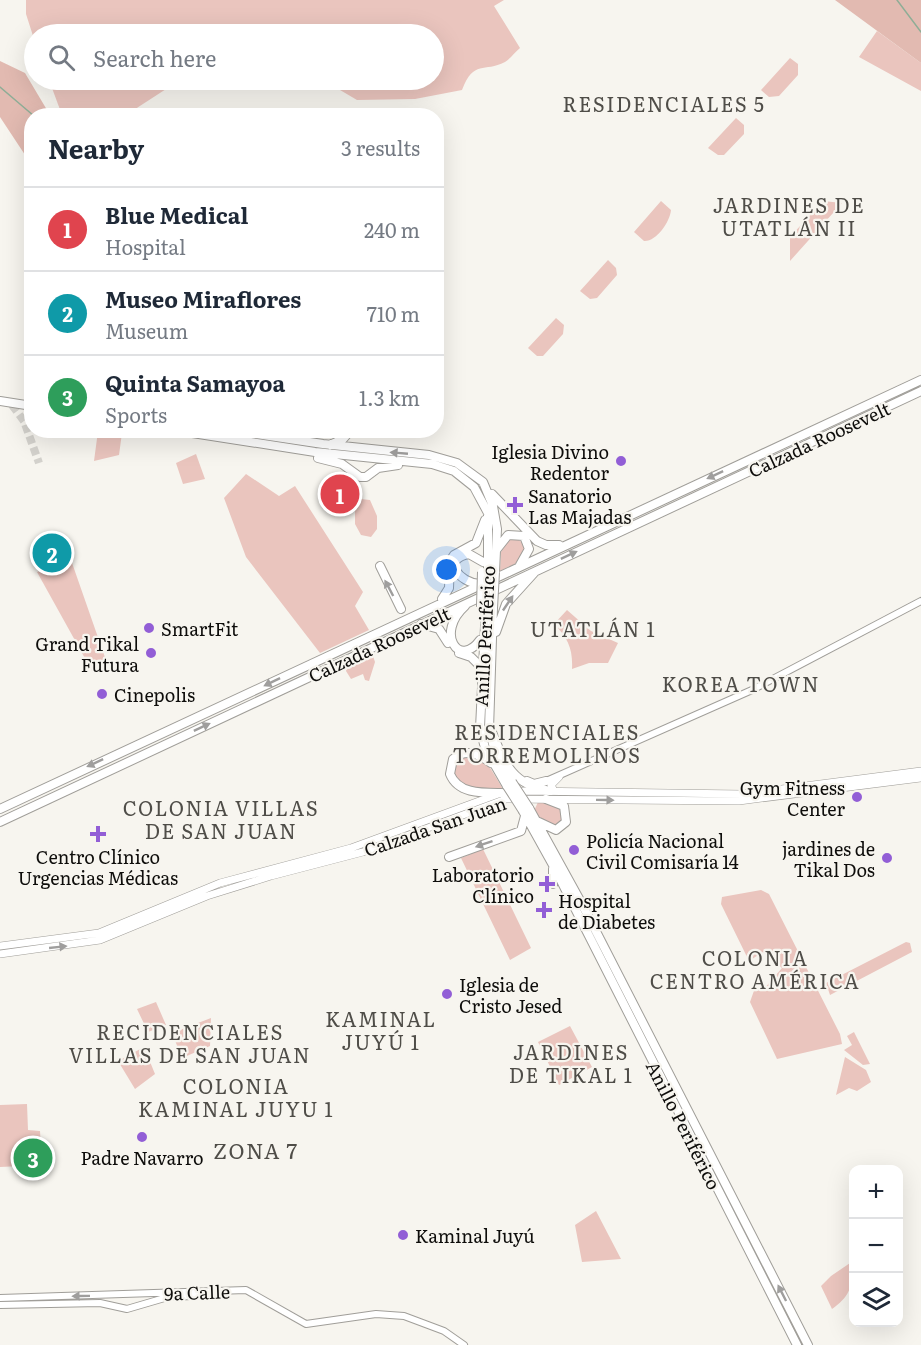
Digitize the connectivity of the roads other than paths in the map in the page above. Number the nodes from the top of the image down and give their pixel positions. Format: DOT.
graph roads {
  1 [pos="921,380"];
  2 [pos="919,391"];
  3 [pos="24,401"];
  4 [pos="4,402"];
  5 [pos="24,406"];
  6 [pos="213,438"];
  7 [pos="283,438"];
  8 [pos="290,438"];
  9 [pos="344,438"];
  10 [pos="296,440"];
  11 [pos="330,445"];
  12 [pos="776,447"];
  13 [pos="292,449"];
  14 [pos="781,457"];
  15 [pos="411,463"];
  16 [pos="483,482"];
  17 [pos="485,505"];
  18 [pos="485,520"];
  19 [pos="571,542"];
  20 [pos="496,552"];
  21 [pos="483,562"];
  22 [pos="380,566"];
  23 [pos="519,566"];
  24 [pos="537,570"];
  25 [pos="488,572"];
  26 [pos="480,584"];
  27 [pos="476,598"];
  28 [pos="921,601"];
  29 [pos="433,606"];
  30 [pos="487,607"];
  31 [pos="401,609"];
  32 [pos="421,624"];
  33 [pos="395,629"];
  34 [pos="480,640"];
  35 [pos="491,643"];
  36 [pos="335,665"];
  37 [pos="479,665"];
  38 [pos="482,680"];
  39 [pos="488,720"];
  40 [pos="503,755"];
  41 [pos="494,767"];
  42 [pos="921,771"];
  43 [pos="559,777"];
  44 [pos="921,778"];
  45 [pos="546,781"];
  46 [pos="506,787"];
  47 [pos="528,790"];
  48 [pos="550,794"];
  49 [pos="0,809"];
  50 [pos="525,814"];
  51 [pos="536,820"];
  52 [pos="0,822"];
  53 [pos="449,857"];
  54 [pos="557,865"];
  55 [pos="553,884"];
  56 [pos="594,913"];
  57 [pos="594,927"];
  58 [pos="0,946"];
  59 [pos="0,954"];
  60 [pos="614,1001"];
  61 [pos="635,1028"];
  62 [pos="672,1079"];
  63 [pos="691,1104"];
  64 [pos="735,1224"];
  65 [pos="744,1256"];
  66 [pos="249,1291"];
  67 [pos="121,1295"];
  68 [pos="0,1298"];
  69 [pos="0,1305"];
  70 [pos="120,1307"];
  71 [pos="801,1331"];
  72 [pos="464,1345"];
  73 [pos="797,1345"];
  74 [pos="808,1345"];
  75 [pos="813,1345"];
  1 -- 12 [label="highway, Calzada Roosevelt"];
  2 -- 14 [label="highway, Calzada Roosevelt"];
  3 -- 4 [label="highway"];
  4 -- 5 [label="highway"];
  6 -- 13 [label="highway, Anillo Periférico"];
  7 -- 10 [label="highway"];
  8 -- 10 [label="highway"];
  9 -- 11 [label="highway"];
  10 -- 11 [label="highway"];
  16 -- 11 [label="highway, one-way"];
  12 -- 14 [label="highway"];
  12 -- 19 [label="highway, Calzada Roosevelt, one-way"];
  13 -- 15 [label="highway, Anillo Periférico"];
  13 -- 15 [label="highway"];
  24 -- 14 [label="highway, Calzada Roosevelt, one-way"];
  15 -- 17 [label="highway, Anillo Periférico"];
  16 -- 19 [label="highway"];
  16 -- 20 [label="highway, Anillo Periférico"];
  17 -- 18 [label="highway"];
  17 -- 25 [label="highway, Anillo Periférico"];
  18 -- 21 [label="highway"];
  18 -- 29 [label="highway"];
  19 -- 23 [label="highway, Calzada Roosevelt"];
  20 -- 23 [label="highway"];
  20 -- 25 [label="highway, Anillo Periférico"];
  21 -- 25 [label="highway"];
  21 -- 26 [label="highway"];
  31 -- 22 [label="highway, one-way"];
  23 -- 26 [label="highway, Calzada Roosevelt"];
  24 -- 27 [label="highway, Calzada Roosevelt"];
  35 -- 24 [label="highway, one-way"];
  25 -- 30 [label="highway, Anillo Periférico, bridge"];
  26 -- 29 [label="highway, Calzada Roosevelt"];
  27 -- 32 [label="highway, Calzada Roosevelt"];
  27 -- 34 [label="highway"];
  28 -- 43 [label="main road"];
  29 -- 49 [label="highway, Calzada Roosevelt, one-way"];
  30 -- 34 [label="highway"];
  30 -- 35 [label="highway, Anillo Periférico"];
  30 -- 38 [label="highway, Anillo Periférico"];
  32 -- 36 [label="highway, Calzada Roosevelt"];
  32 -- 37 [label="highway"];
  33 -- 36 [label="highway"];
  34 -- 37 [label="highway"];
  35 -- 39 [label="highway, Anillo Periférico"];
  52 -- 36 [label="highway, Calzada Roosevelt, one-way"];
  37 -- 38 [label="highway"];
  38 -- 41 [label="highway, Anillo Periférico"];
  39 -- 40 [label="highway"];
  39 -- 46 [label="highway, Anillo Periférico"];
  40 -- 45 [label="highway"];
  40 -- 47 [label="highway"];
  41 -- 46 [label="highway, Anillo Periférico"];
  41 -- 46 [label="highway"];
  42 -- 48 [label="main road, Calzada San Juan"];
  43 -- 45 [label="main road"];
  43 -- 48 [label="main road"];
  48 -- 44 [label="main road, Calzada San Juan, one-way"];
  45 -- 47 [label="main road"];
  46 -- 47 [label="main road, Calzada San Juan"];
  46 -- 50 [label="highway, Anillo Periférico, bridge"];
  46 -- 58 [label="main road, Calzada San Juan"];
  47 -- 48 [label="highway"];
  48 -- 51 [label="highway"];
  59 -- 48 [label="main road, Calzada San Juan, one-way"];
  50 -- 51 [label="highway, Anillo Periférico"];
  50 -- 53 [label="highway, one-way"];
  50 -- 54 [label="highway, Anillo Periférico"];
  51 -- 54 [label="highway, Anillo Periférico"];
  54 -- 55 [label="highway"];
  54 -- 57 [label="highway, Anillo Periférico"];
  54 -- 61 [label="highway, Anillo Periférico"];
  56 -- 57 [label="highway"];
  57 -- 62 [label="highway, Anillo Periférico"];
  60 -- 61 [label="highway"];
  61 -- 64 [label="highway, Anillo Periférico"];
  62 -- 63 [label="highway"];
  71 -- 62 [label="highway, Anillo Periférico, one-way"];
  64 -- 65 [label="highway"];
  64 -- 73 [label="highway, Anillo Periférico"];
  66 -- 67 [label="main road, 9a Calle"];
  66 -- 70 [label="main road, 9a Calle"];
  66 -- 72 [label="main road"];
  67 -- 68 [label="main road, 9a Calle, one-way"];
  67 -- 70 [label="main road"];
  69 -- 70 [label="main road, 9a Calle"];
  71 -- 74 [label="highway, Anillo Periférico"];
  71 -- 75 [label="highway"];
}
